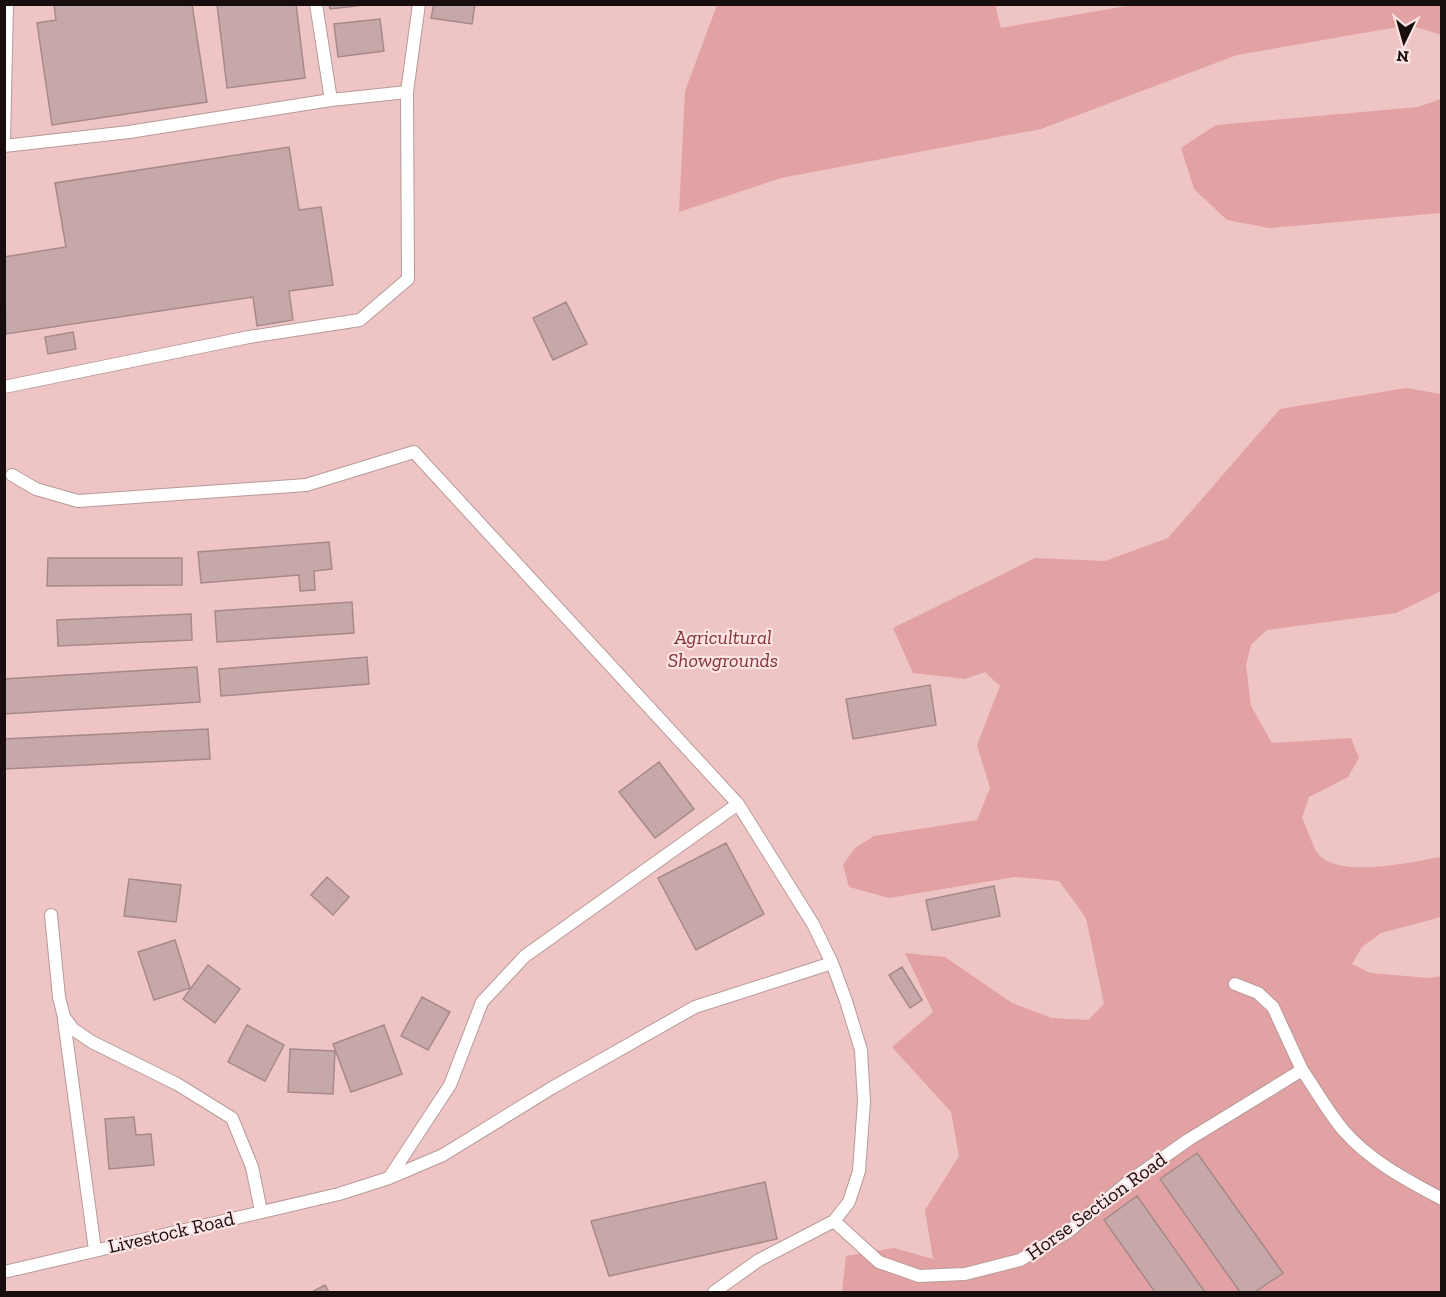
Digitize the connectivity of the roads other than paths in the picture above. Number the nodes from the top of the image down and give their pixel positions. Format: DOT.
graph roads {
  1 [pos="7,4"];
  2 [pos="316,4"];
  3 [pos="419,4"];
  4 [pos="407,92"];
  5 [pos="331,100"];
  6 [pos="4,140"];
  7 [pos="4,146"];
  8 [pos="4,387"];
  9 [pos="12,475"];
  10 [pos="738,804"];
  11 [pos="51,915"];
  12 [pos="832,963"];
  13 [pos="1235,984"];
  14 [pos="64,1017"];
  15 [pos="1302,1070"];
  16 [pos="389,1178"];
  17 [pos="1442,1199"];
  18 [pos="261,1211"];
  19 [pos="834,1221"];
  20 [pos="95,1250"];
  21 [pos="4,1272"];
  22 [pos="714,1293"];
  1 -- 6 [label="lane"];
  2 -- 5 [label="lane"];
  3 -- 4 [label="lane"];
  4 -- 5 [label="lane"];
  4 -- 8 [label="lane"];
  5 -- 7 [label="lane"];
  9 -- 10 [label="lane"];
  10 -- 12 [label="lane"];
  10 -- 16 [label="lane"];
  11 -- 14 [label="lane"];
  12 -- 16 [label="lane, Livestock Road"];
  12 -- 19 [label="lane"];
  13 -- 15 [label="lane"];
  14 -- 18 [label="lane"];
  14 -- 20 [label="lane"];
  15 -- 17 [label="lane"];
  15 -- 19 [label="lane, Horse Section Road"];
  16 -- 18 [label="lane, Livestock Road"];
  18 -- 20 [label="lane, Livestock Road"];
  19 -- 22 [label="lane"];
  20 -- 21 [label="lane, Livestock Road"];
}
